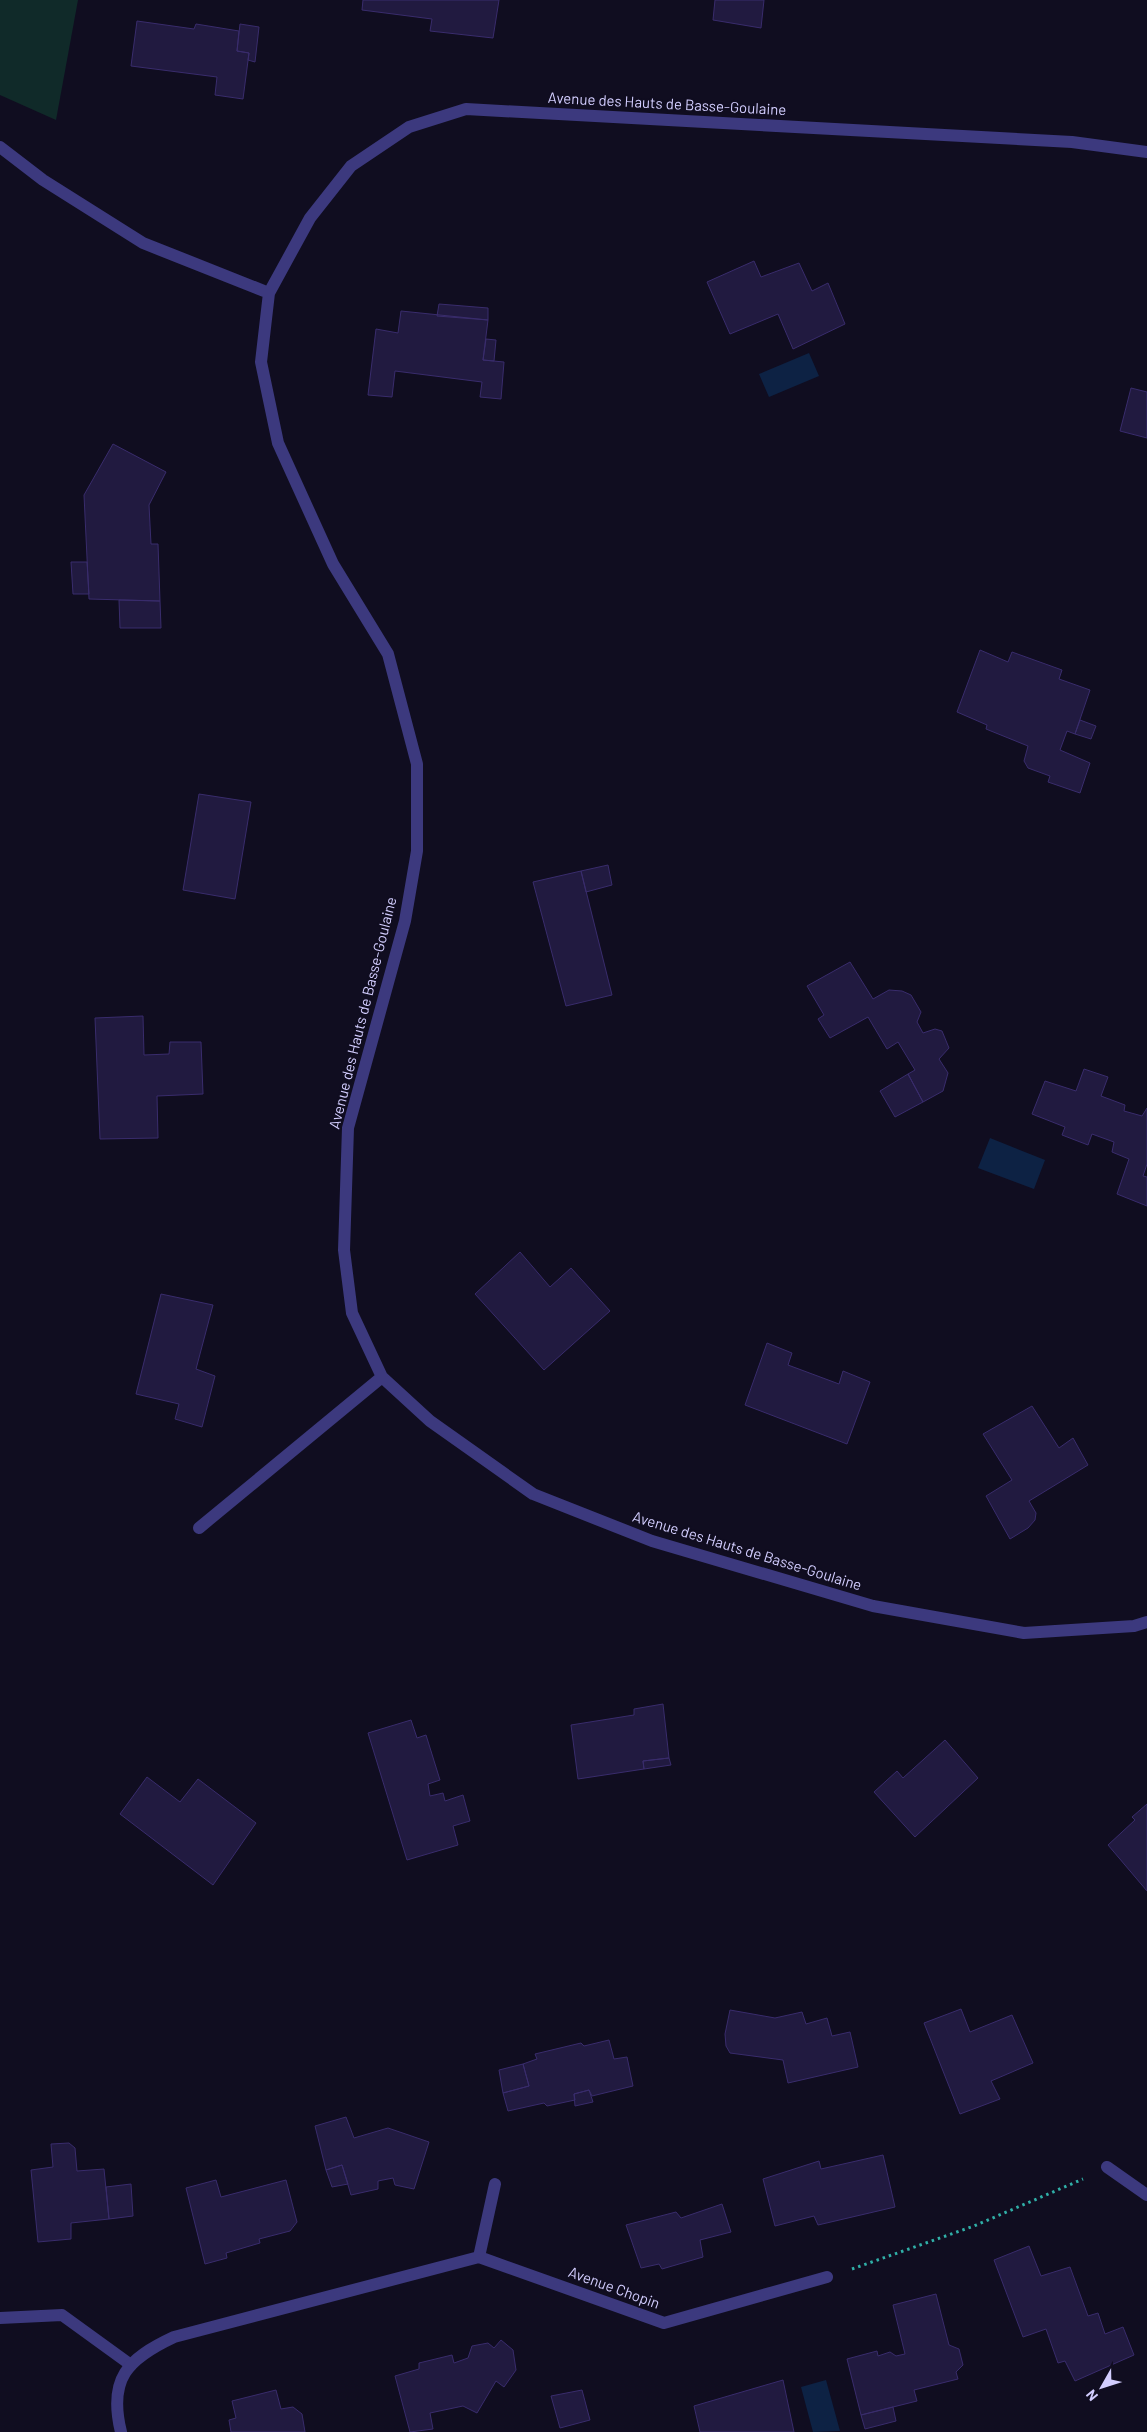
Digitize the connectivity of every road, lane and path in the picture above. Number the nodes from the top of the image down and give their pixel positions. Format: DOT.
graph roads {
  1 [pos="0,147"];
  2 [pos="1147,152"];
  3 [pos="269,293"];
  4 [pos="382,1377"];
  5 [pos="199,1528"];
  6 [pos="1147,1622"];
  7 [pos="1107,2167"];
  8 [pos="496,2184"];
  9 [pos="1147,2195"];
  10 [pos="479,2257"];
  11 [pos="827,2277"];
  12 [pos="0,2318"];
  13 [pos="131,2365"];
  14 [pos="122,2432"];
  1 -- 3 [label="street"];
  2 -- 3 [label="street, Avenue des Hauts de Basse-Goulaine"];
  3 -- 4 [label="street, Avenue des Hauts de Basse-Goulaine"];
  4 -- 5 [label="street"];
  4 -- 6 [label="street, Avenue des Hauts de Basse-Goulaine"];
  7 -- 9 [label="street"];
  7 -- 11 [label="path"];
  8 -- 10 [label="street"];
  10 -- 11 [label="street, Avenue Chopin"];
  10 -- 13 [label="street"];
  12 -- 13 [label="street"];
  13 -- 14 [label="street"];
}
